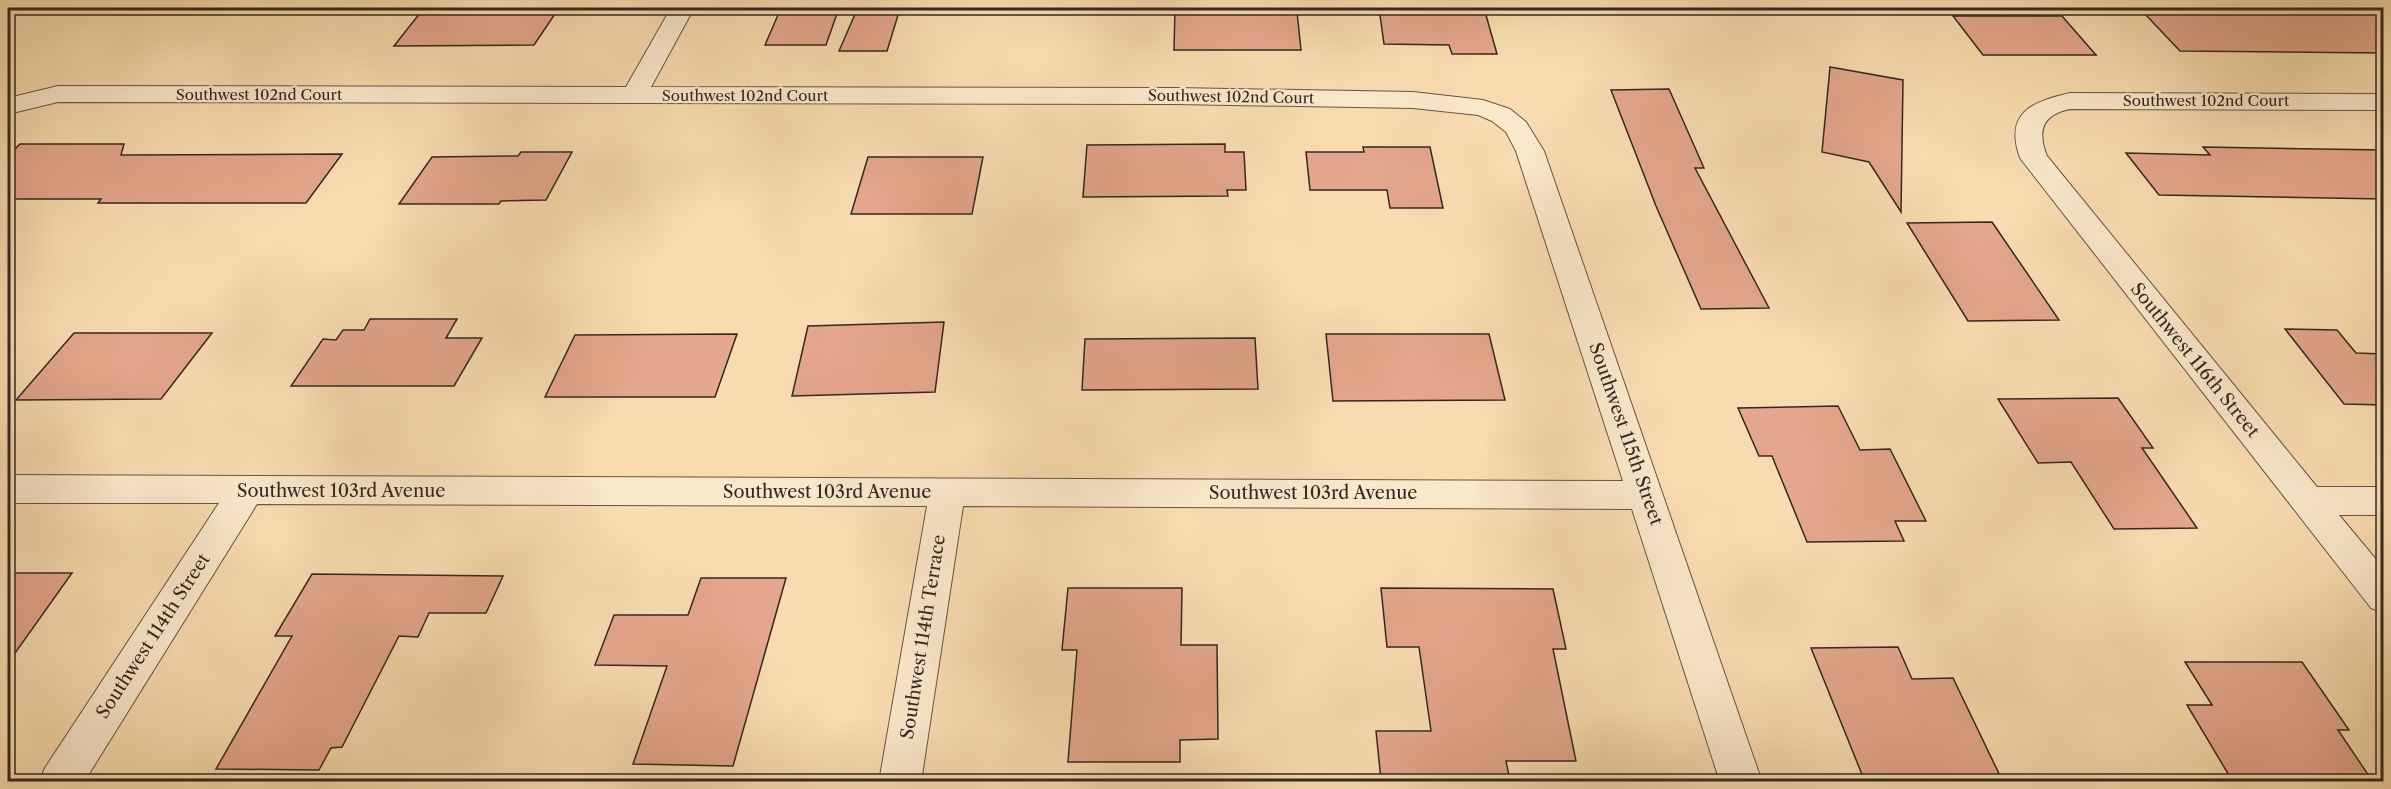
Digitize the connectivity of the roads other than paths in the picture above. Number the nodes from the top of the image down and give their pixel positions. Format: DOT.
graph roads {
  1 [pos="682,8"];
  2 [pos="634,96"];
  3 [pos="2384,102"];
  4 [pos="8,106"];
  5 [pos="1483,108"];
  6 [pos="2033,117"];
  7 [pos="8,489"];
  8 [pos="246,491"];
  9 [pos="947,492"];
  10 [pos="1647,495"];
  11 [pos="2308,501"];
  12 [pos="2384,501"];
  13 [pos="2384,597"];
  14 [pos="60,782"];
  15 [pos="900,782"];
  16 [pos="1742,782"];
  1 -- 2 [label="street"];
  2 -- 4 [label="street, Southwest 102nd Court"];
  2 -- 5 [label="street, Southwest 102nd Court"];
  3 -- 6 [label="street, Southwest 102nd Court"];
  5 -- 10 [label="street, Southwest 115th Street"];
  6 -- 11 [label="street, Southwest 116th Street"];
  7 -- 8 [label="street, Southwest 103rd Avenue"];
  8 -- 9 [label="street, Southwest 103rd Avenue"];
  8 -- 14 [label="street, Southwest 114th Street"];
  9 -- 10 [label="street, Southwest 103rd Avenue"];
  9 -- 15 [label="street, Southwest 114th Terrace"];
  10 -- 16 [label="street, Southwest 115th Street"];
  11 -- 12 [label="street"];
  11 -- 13 [label="street, Southwest 116th Street"];
}
